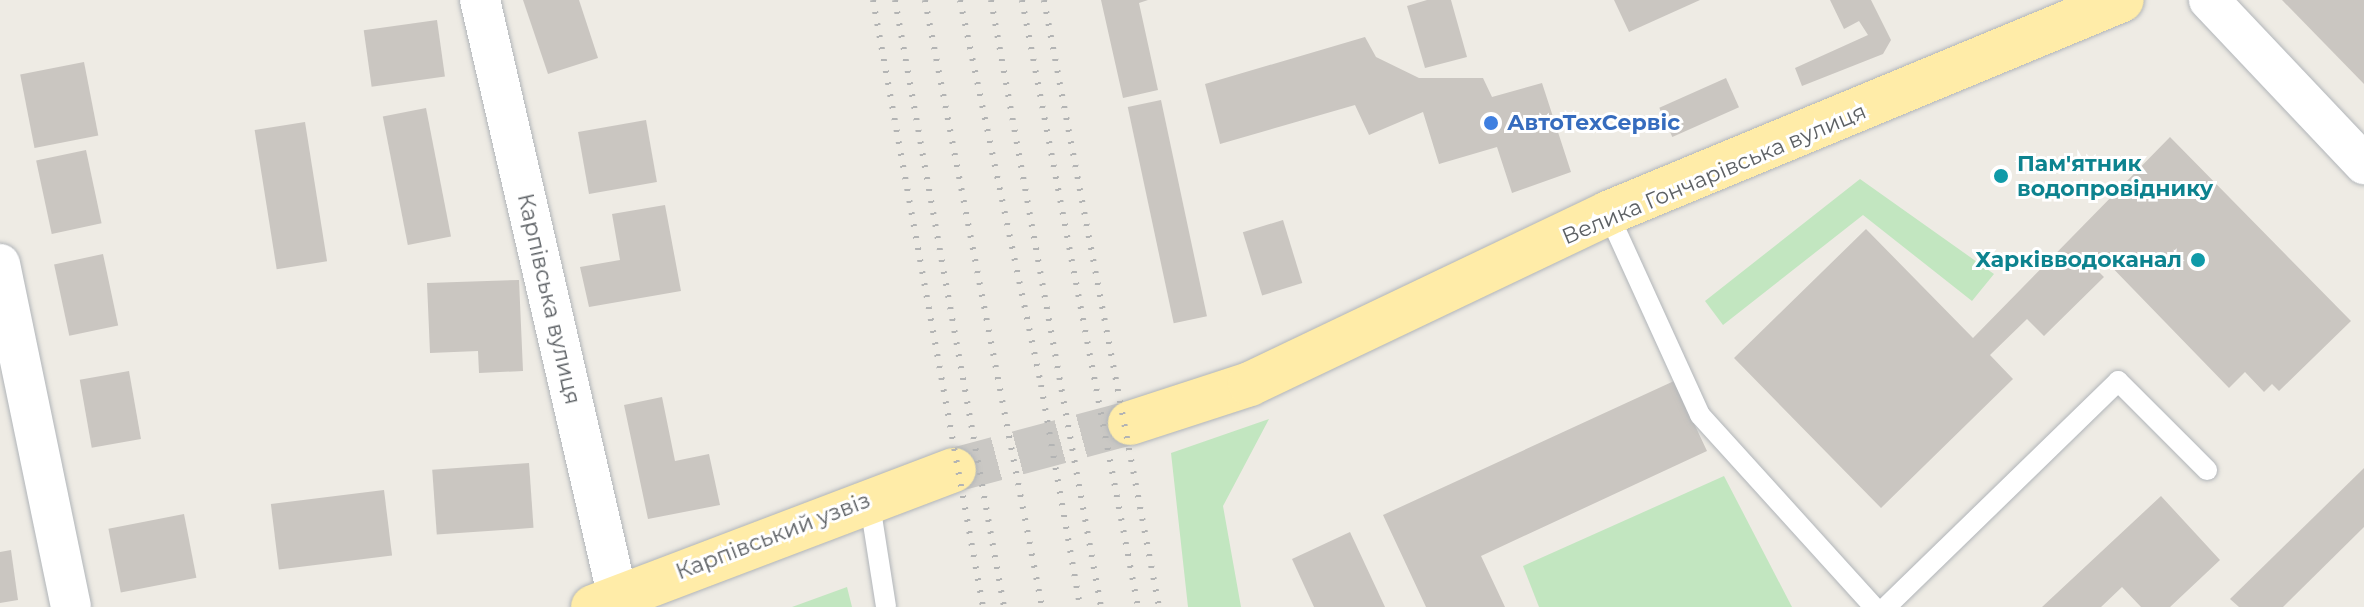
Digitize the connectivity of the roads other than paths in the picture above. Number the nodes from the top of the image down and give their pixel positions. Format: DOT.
graph roads {
  1 [pos="480,0"];
  2 [pos="2122,0"];
  3 [pos="2209,0"];
  4 [pos="2075,10"];
  5 [pos="2364,164"];
  6 [pos="1608,213"];
  7 [pos="0,264"];
  8 [pos="1130,423"];
  9 [pos="954,470"];
  10 [pos="2207,470"];
  11 [pos="869,498"];
  12 [pos="606,602"];
  13 [pos="71,607"];
  14 [pos="886,607"];
  15 [pos="1874,607"];
  16 [pos="1886,607"];
  1 -- 12 [label="street, Карпівська вулиця"];
  2 -- 4 [label="main road, Велика Гончарівська вулиця"];
  3 -- 5 [label="street"];
  4 -- 6 [label="main road, Велика Гончарівська вулиця"];
  6 -- 8 [label="main road, Велика Гончарівська вулиця"];
  6 -- 15 [label="lane"];
  7 -- 13 [label="street"];
  9 -- 11 [label="main road, Карпівський узвіз"];
  10 -- 16 [label="lane"];
  11 -- 12 [label="main road, Карпівський узвіз"];
  11 -- 14 [label="lane"];
}
